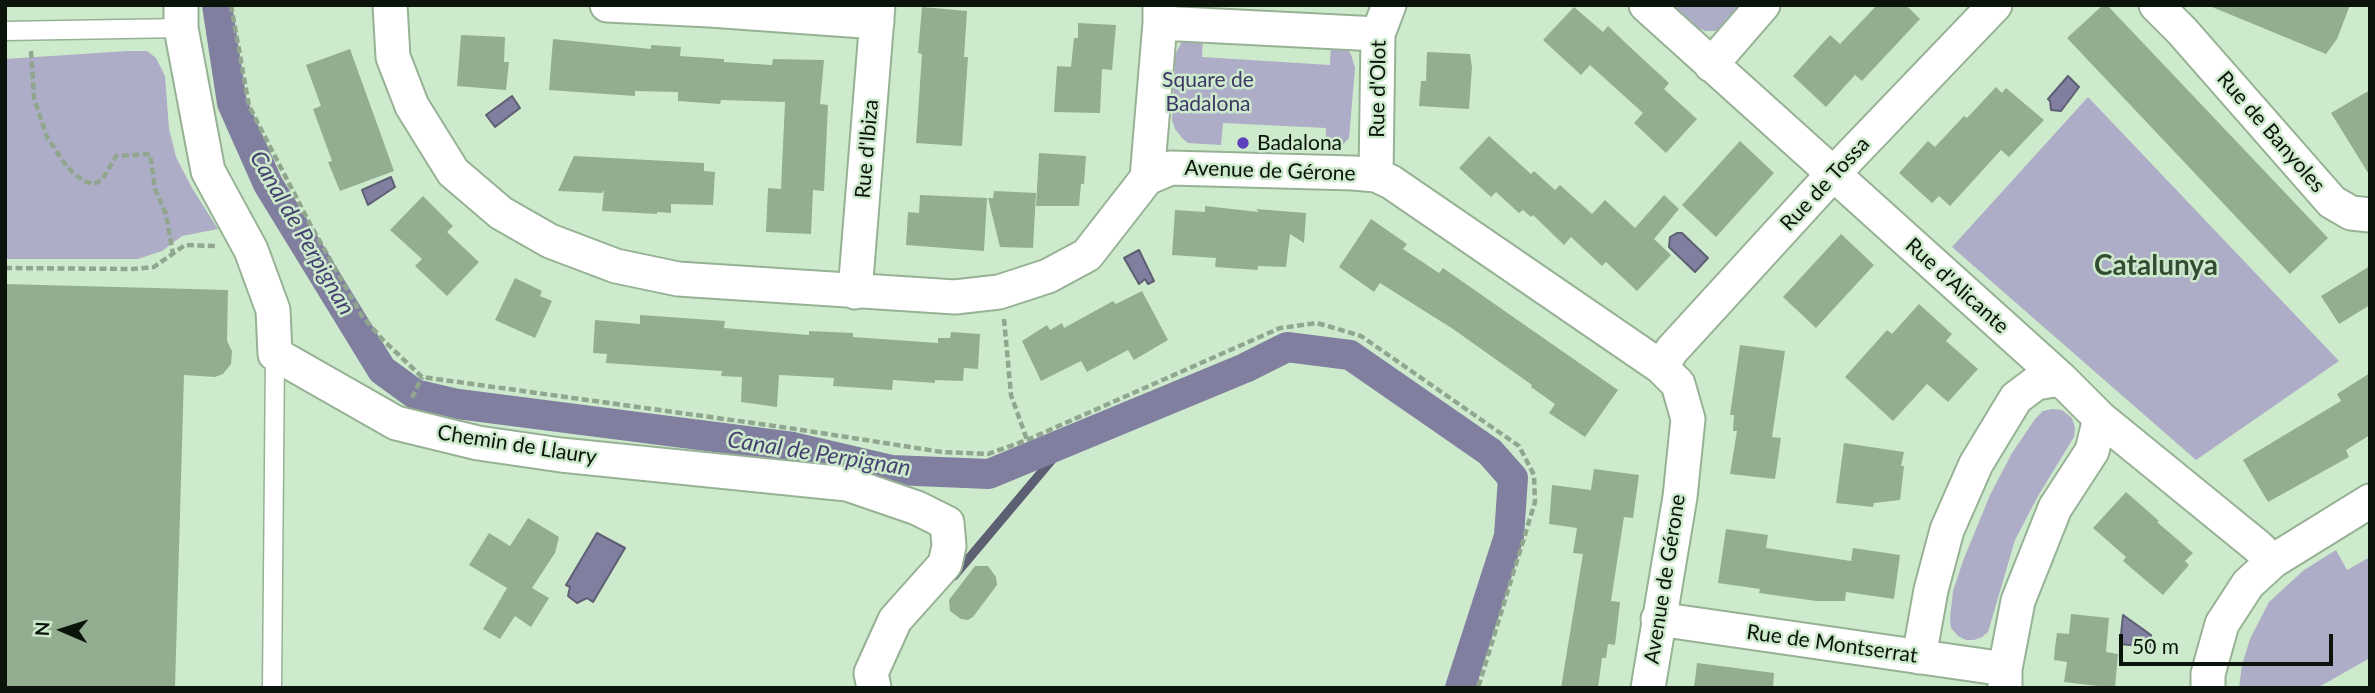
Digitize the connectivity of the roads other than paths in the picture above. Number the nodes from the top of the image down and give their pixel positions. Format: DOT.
graph roads {
  1 [pos="390,5"];
  2 [pos="607,5"];
  3 [pos="1646,5"];
  4 [pos="1763,5"];
  5 [pos="1995,5"];
  6 [pos="2156,5"];
  7 [pos="710,8"];
  8 [pos="878,13"];
  9 [pos="1160,14"];
  10 [pos="181,16"];
  11 [pos="2187,18"];
  12 [pos="1383,19"];
  13 [pos="5,31"];
  14 [pos="1711,65"];
  15 [pos="1833,174"];
  16 [pos="1376,175"];
  17 [pos="1147,178"];
  18 [pos="2370,215"];
  19 [pos="855,292"];
  20 [pos="275,354"];
  21 [pos="1661,367"];
  22 [pos="2061,379"];
  23 [pos="2100,418"];
  24 [pos="2370,502"];
  25 [pos="2273,561"];
  26 [pos="1658,619"];
  27 [pos="1919,657"];
  28 [pos="2005,678"];
  29 [pos="272,688"];
  30 [pos="874,688"];
  31 [pos="1648,688"];
  32 [pos="2208,688"];
  1 -- 19 [label="street"];
  2 -- 7 [label="street"];
  3 -- 14 [label="street, Rue d'Alicante"];
  4 -- 14 [label="street"];
  5 -- 15 [label="street, Rue de Tossa"];
  6 -- 11 [label="street, Rue de Banyoles"];
  7 -- 8 [label="street"];
  8 -- 19 [label="street, Rue d'Ibiza"];
  9 -- 12 [label="street"];
  9 -- 17 [label="street"];
  10 -- 13 [label="lane"];
  10 -- 20 [label="street"];
  11 -- 18 [label="street, Rue de Banyoles"];
  12 -- 16 [label="street, Rue d'Olot"];
  14 -- 15 [label="street, Rue d'Alicante"];
  15 -- 21 [label="street, Rue de Tossa"];
  15 -- 22 [label="street, Rue d'Alicante"];
  16 -- 17 [label="street, Avenue de Gérone"];
  16 -- 21 [label="street, Avenue de Gérone"];
  17 -- 19 [label="street"];
  20 -- 29 [label="lane"];
  20 -- 30 [label="street, Chemin de Llaury"];
  21 -- 26 [label="street, Avenue de Gérone"];
  22 -- 23 [label="street, Rue d'Alicante"];
  22 -- 27 [label="street"];
  23 -- 25 [label="street, Rue d'Alicante"];
  23 -- 28 [label="street"];
  24 -- 25 [label="street"];
  25 -- 32 [label="street"];
  26 -- 27 [label="street, Rue de Montserrat"];
  26 -- 31 [label="street, Avenue de Gérone"];
  27 -- 28 [label="street, Rue de Montserrat"];
}
